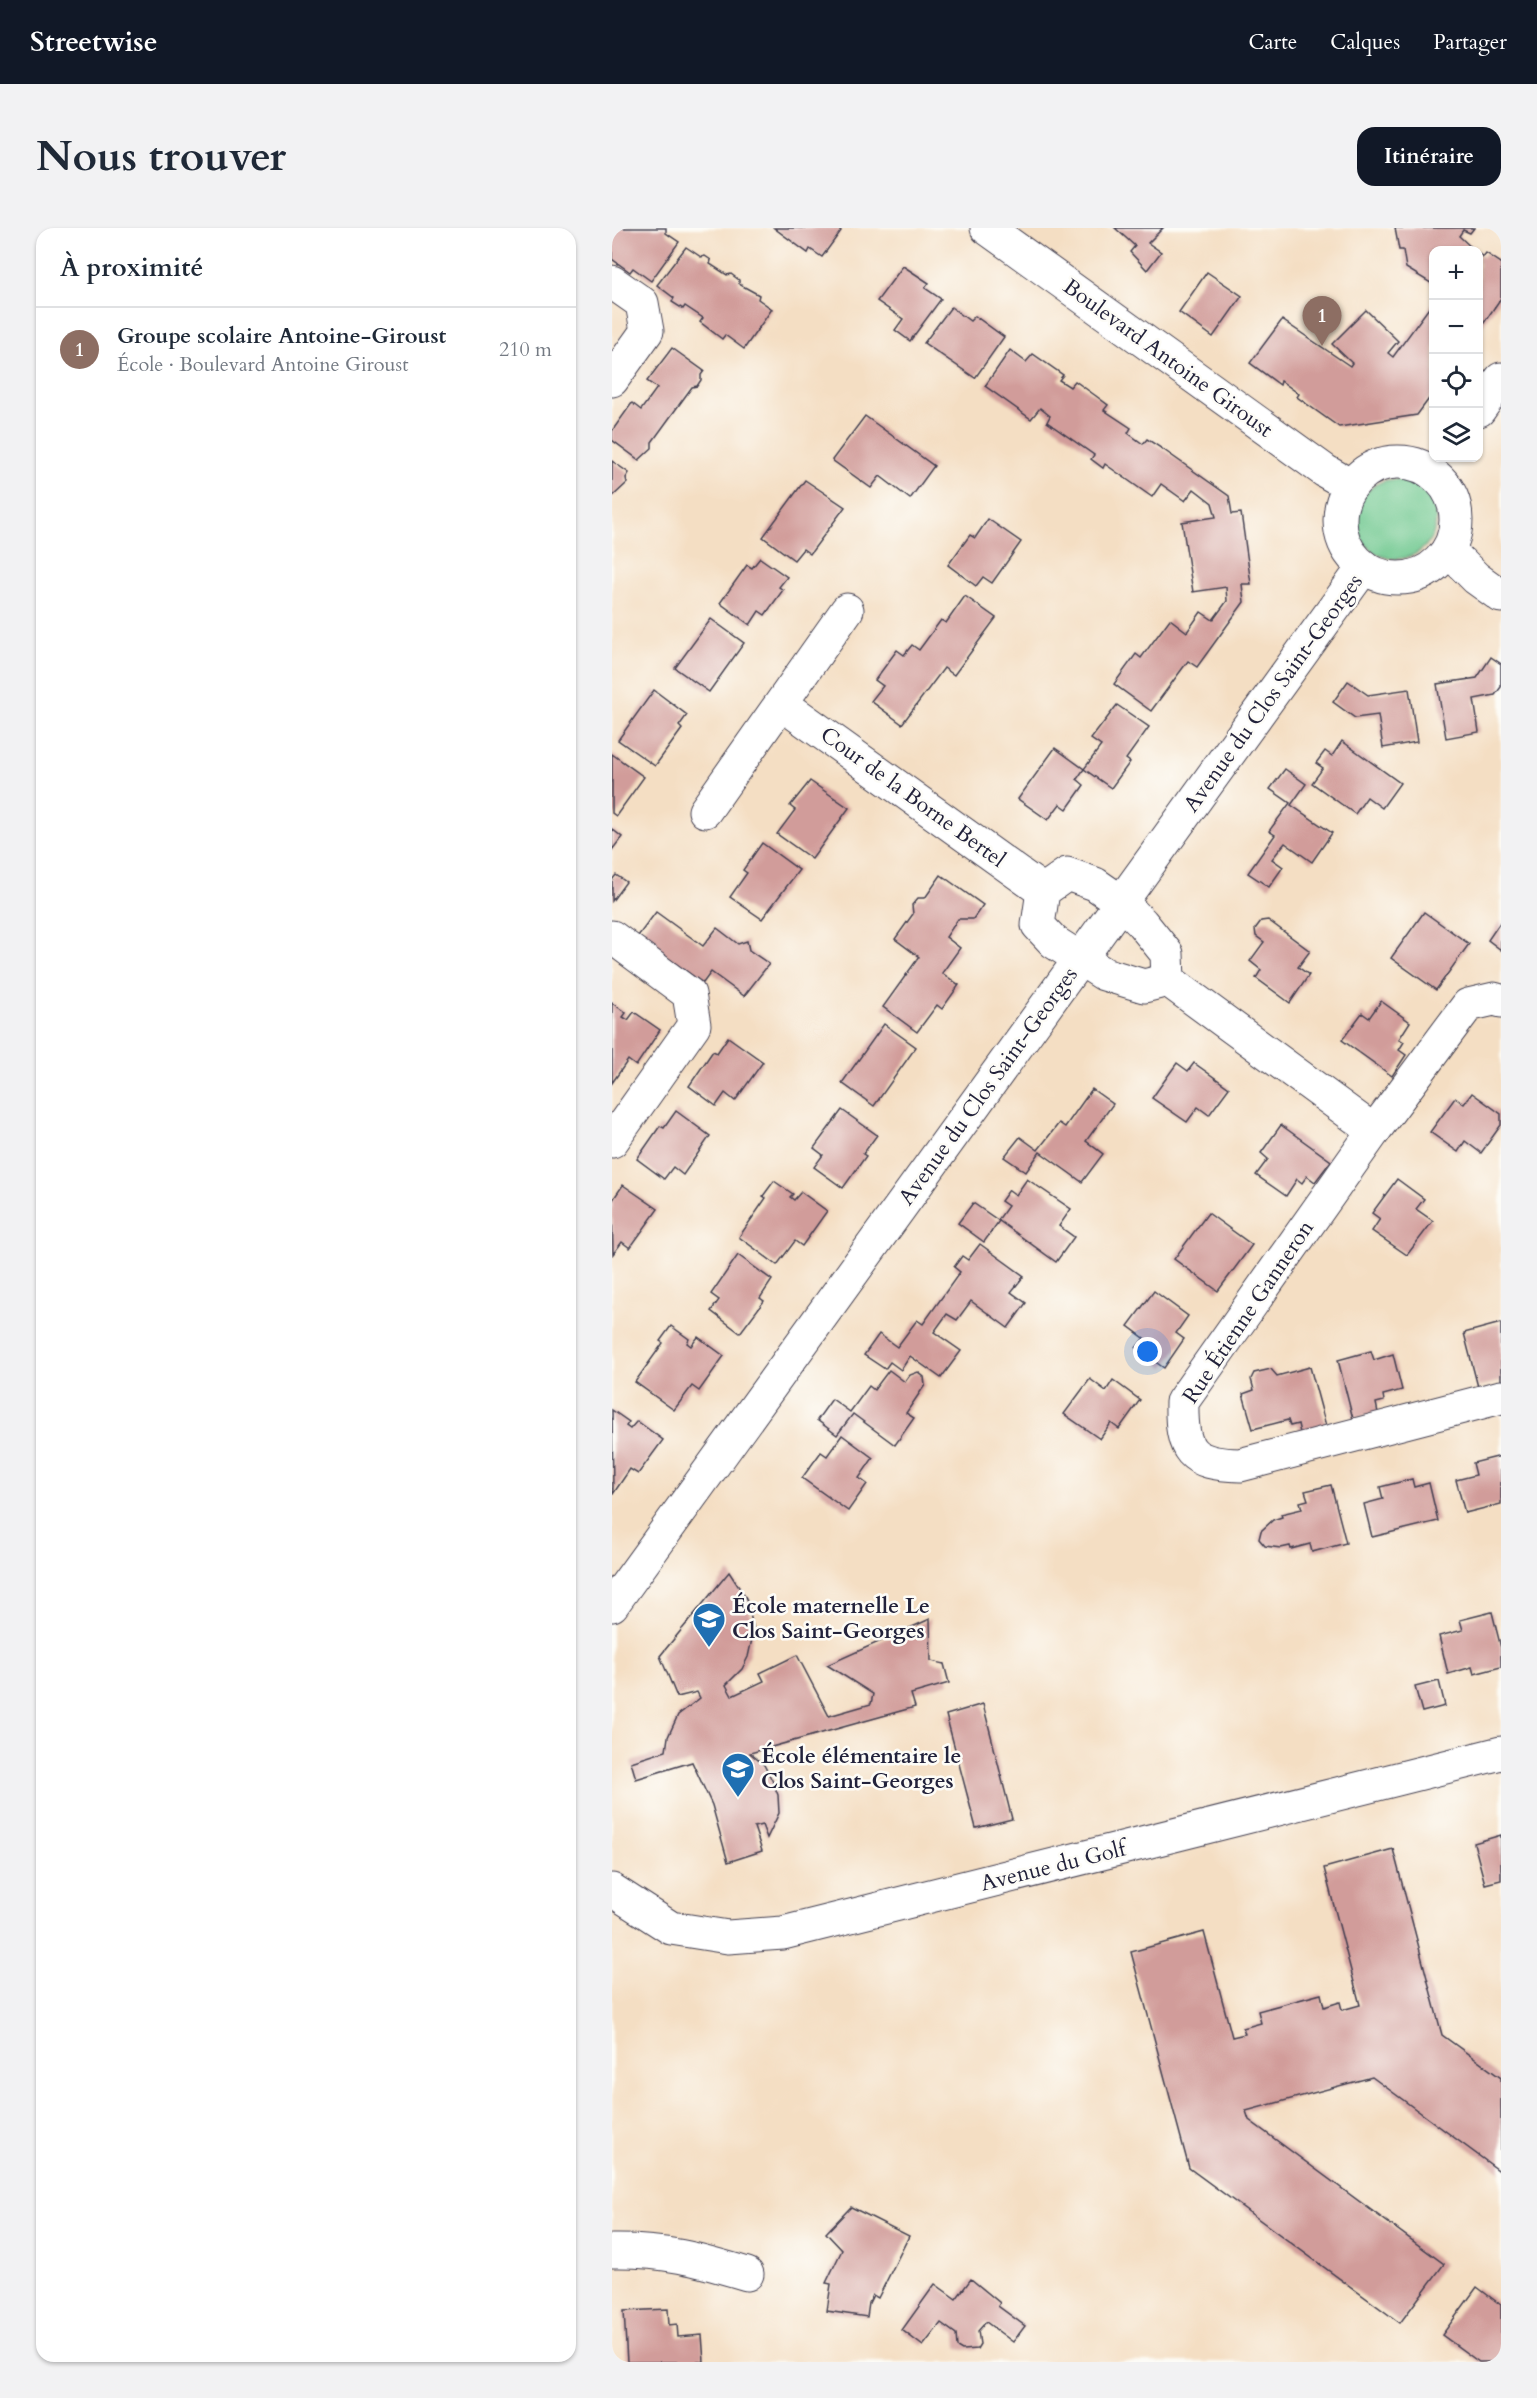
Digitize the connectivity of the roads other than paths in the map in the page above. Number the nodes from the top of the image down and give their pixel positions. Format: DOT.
graph roads {
  1 [pos="987,228"];
  2 [pos="612,282"];
  3 [pos="1501,379"];
  4 [pos="612,380"];
  5 [pos="1480,408"];
  6 [pos="1439,465"];
  7 [pos="1351,486"];
  8 [pos="1448,550"];
  9 [pos="1364,567"];
  10 [pos="1501,596"];
  11 [pos="847,610"];
  12 [pos="782,704"];
  13 [pos="705,811"];
  14 [pos="1043,891"];
  15 [pos="1121,902"];
  16 [pos="612,937"];
  17 [pos="1080,960"];
  18 [pos="1168,980"];
  19 [pos="1501,1001"];
  20 [pos="1374,1131"];
  21 [pos="612,1142"];
  22 [pos="1501,1397"];
  23 [pos="612,1605"];
  24 [pos="1501,1753"];
  25 [pos="612,1890"];
  26 [pos="612,2251"];
  27 [pos="747,2274"];
  1 -- 7 [label="street, Boulevard Antoine Giroust"];
  2 -- 4 [label="street"];
  3 -- 5 [label="street"];
  6 -- 7 [label="street"];
  6 -- 8 [label="street"];
  7 -- 9 [label="street"];
  8 -- 9 [label="street"];
  8 -- 10 [label="street"];
  9 -- 15 [label="street, Avenue du Clos Saint-Georges"];
  11 -- 12 [label="street"];
  12 -- 13 [label="street"];
  12 -- 14 [label="street, Cour de la Borne Bertel"];
  14 -- 15 [label="street"];
  14 -- 17 [label="street"];
  15 -- 17 [label="street, Avenue du Clos Saint-Georges"];
  15 -- 18 [label="street"];
  16 -- 21 [label="street"];
  17 -- 18 [label="street"];
  17 -- 23 [label="street, Avenue du Clos Saint-Georges"];
  18 -- 20 [label="street"];
  19 -- 20 [label="street, Rue Étienne Ganneron"];
  20 -- 22 [label="street, Rue Étienne Ganneron"];
  24 -- 25 [label="street, Avenue du Golf"];
  26 -- 27 [label="street"];
}
